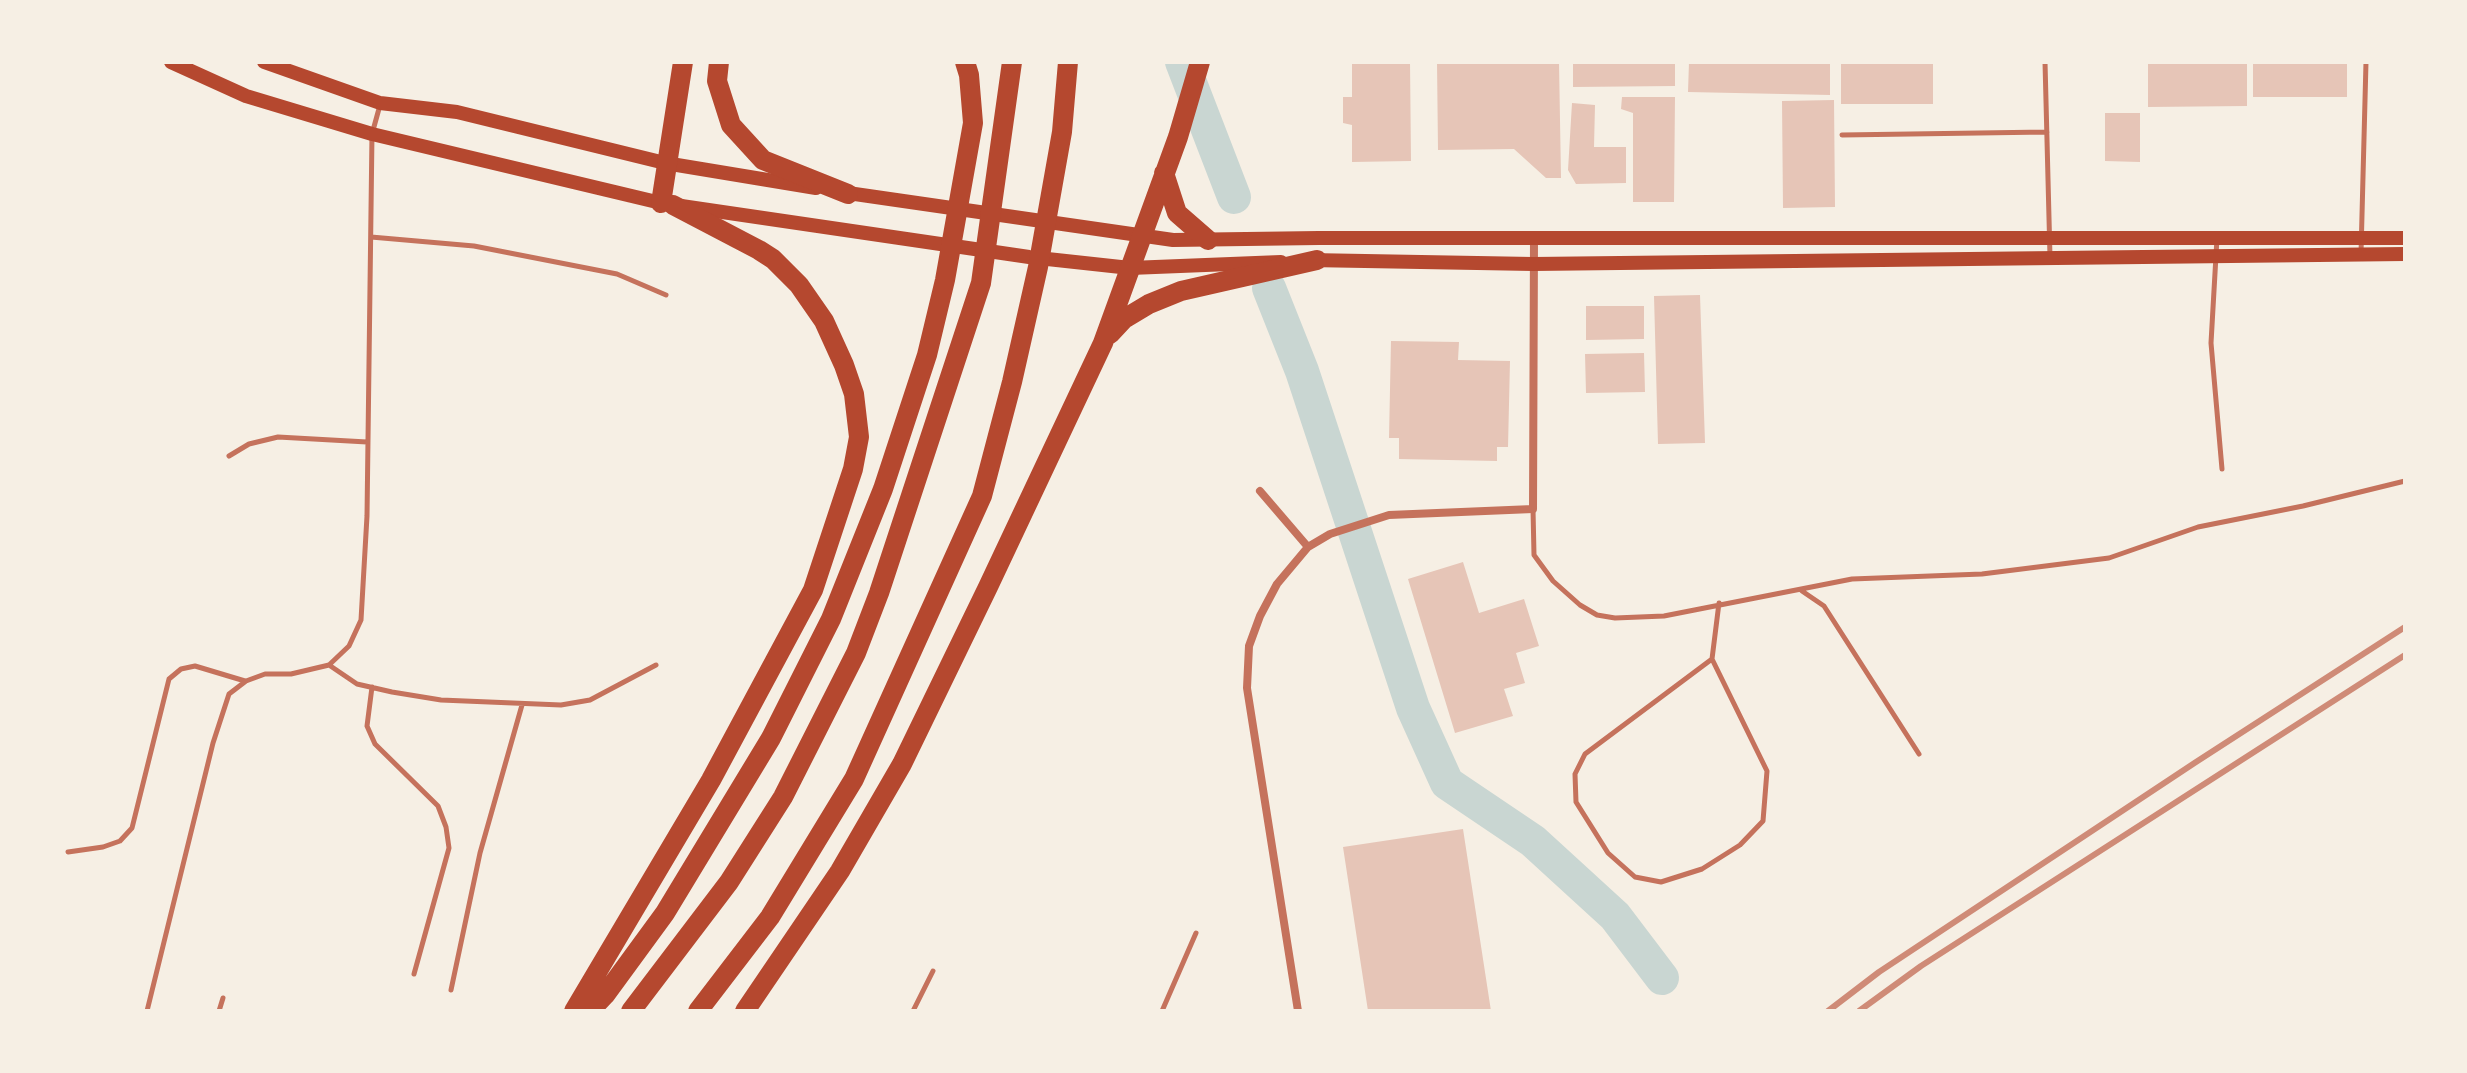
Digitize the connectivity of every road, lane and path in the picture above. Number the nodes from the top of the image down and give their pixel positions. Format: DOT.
graph roads {
  1 [pos="171,62"];
  2 [pos="264,62"];
  3 [pos="683,62"];
  4 [pos="719,62"];
  5 [pos="965,62"];
  6 [pos="1012,62"];
  7 [pos="1068,62"];
  8 [pos="1200,62"];
  9 [pos="2045,62"];
  10 [pos="2366,62"];
  11 [pos="380,103"];
  12 [pos="2047,132"];
  13 [pos="372,134"];
  14 [pos="1842,135"];
  15 [pos="665,163"];
  16 [pos="1164,173"];
  17 [pos="848,194"];
  18 [pos="667,204"];
  19 [pos="371,237"];
  20 [pos="1140,237"];
  21 [pos="2050,237"];
  22 [pos="2217,237"];
  23 [pos="1534,238"];
  24 [pos="2360,238"];
  25 [pos="2405,238"];
  26 [pos="1208,240"];
  27 [pos="2361,254"];
  28 [pos="2405,254"];
  29 [pos="2216,256"];
  30 [pos="2050,258"];
  31 [pos="1317,260"];
  32 [pos="1533,264"];
  33 [pos="1130,268"];
  34 [pos="666,295"];
  35 [pos="1103,343"];
  36 [pos="367,442"];
  37 [pos="229,456"];
  38 [pos="2222,469"];
  39 [pos="2405,481"];
  40 [pos="1260,491"];
  41 [pos="1533,509"];
  42 [pos="1308,547"];
  43 [pos="1801,590"];
  44 [pos="1719,603"];
  45 [pos="1712,659"];
  46 [pos="329,665"];
  47 [pos="656,665"];
  48 [pos="246,681"];
  49 [pos="372,687"];
  50 [pos="522,705"];
  51 [pos="1919,754"];
  52 [pos="68,852"];
  53 [pos="1196,933"];
  54 [pos="933,971"];
  55 [pos="414,974"];
  56 [pos="451,990"];
  57 [pos="223,998"];
  58 [pos="147,1011"];
  59 [pos="219,1011"];
  60 [pos="574,1011"];
  61 [pos="590,1011"];
  62 [pos="631,1011"];
  63 [pos="698,1011"];
  64 [pos="745,1011"];
  65 [pos="913,1011"];
  66 [pos="1162,1011"];
  67 [pos="1298,1011"];
  1 -- 13 [label="main road"];
  2 -- 11 [label="main road"];
  3 -- 15 [label="highway"];
  4 -- 17 [label="highway"];
  5 -- 61 [label="highway"];
  6 -- 62 [label="highway"];
  7 -- 63 [label="highway"];
  8 -- 16 [label="highway"];
  9 -- 12 [label="lane"];
  10 -- 24 [label="lane"];
  11 -- 13 [label="lane"];
  11 -- 15 [label="main road"];
  12 -- 14 [label="lane"];
  12 -- 21 [label="lane"];
  13 -- 18 [label="main road"];
  13 -- 19 [label="lane"];
  15 -- 17 [label="main road"];
  15 -- 18 [label="highway"];
  16 -- 20 [label="highway"];
  16 -- 26 [label="highway"];
  17 -- 20 [label="main road"];
  18 -- 33 [label="main road"];
  18 -- 60 [label="highway"];
  19 -- 34 [label="lane"];
  19 -- 36 [label="lane"];
  20 -- 26 [label="main road"];
  20 -- 33 [label="highway"];
  21 -- 22 [label="main road"];
  21 -- 23 [label="main road"];
  21 -- 30 [label="lane"];
  22 -- 24 [label="main road"];
  22 -- 29 [label="lane"];
  23 -- 26 [label="main road"];
  23 -- 32 [label="street"];
  24 -- 25 [label="main road"];
  24 -- 27 [label="lane"];
  27 -- 28 [label="main road"];
  27 -- 29 [label="main road"];
  29 -- 30 [label="main road"];
  29 -- 38 [label="lane"];
  30 -- 32 [label="main road"];
  31 -- 32 [label="main road"];
  31 -- 33 [label="main road"];
  31 -- 35 [label="highway"];
  32 -- 41 [label="street"];
  33 -- 35 [label="highway"];
  35 -- 64 [label="highway"];
  36 -- 37 [label="lane"];
  36 -- 46 [label="lane"];
  39 -- 43 [label="lane"];
  40 -- 42 [label="street"];
  41 -- 42 [label="street"];
  41 -- 44 [label="lane"];
  42 -- 67 [label="street"];
  43 -- 44 [label="lane"];
  43 -- 51 [label="lane"];
  44 -- 45 [label="lane"];
  45 -- 45 [label="lane"];
  46 -- 48 [label="lane"];
  46 -- 49 [label="lane"];
  47 -- 50 [label="lane"];
  48 -- 52 [label="lane"];
  48 -- 58 [label="lane"];
  49 -- 50 [label="lane"];
  49 -- 55 [label="lane"];
  50 -- 56 [label="lane"];
  53 -- 66 [label="lane"];
  54 -- 65 [label="lane"];
  57 -- 59 [label="lane"];
}
